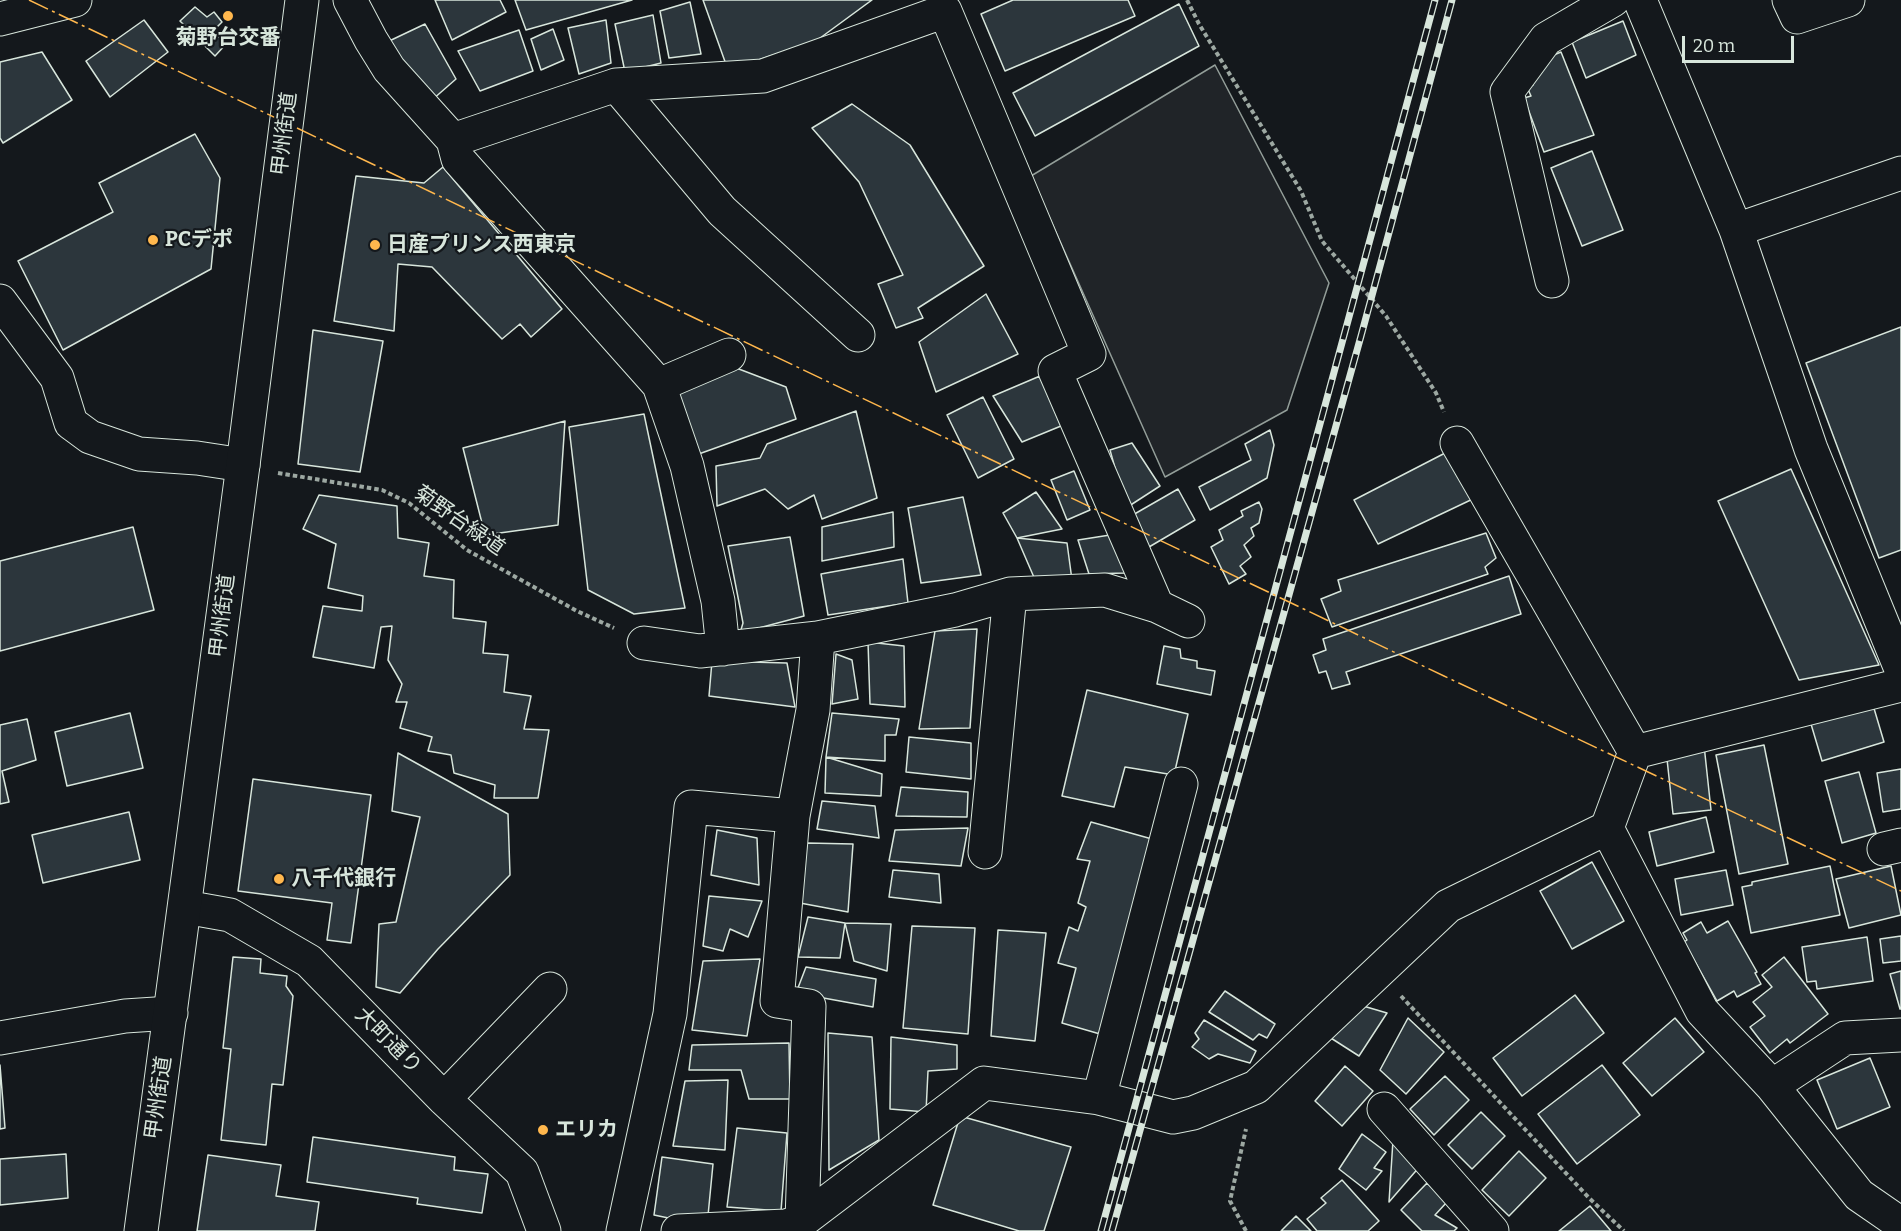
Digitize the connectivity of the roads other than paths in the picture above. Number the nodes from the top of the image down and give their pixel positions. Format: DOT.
graph roads {
  1 [pos="75,0"];
  2 [pos="302,0"];
  3 [pos="350,0"];
  4 [pos="1613,0"];
  5 [pos="1640,0"];
  6 [pos="1789,0"];
  7 [pos="1848,0"];
  8 [pos="943,6"];
  9 [pos="0,19"];
  10 [pos="616,85"];
  11 [pos="453,140"];
  12 [pos="1901,173"];
  13 [pos="1736,230"];
  14 [pos="1552,280"];
  15 [pos="0,301"];
  16 [pos="858,335"];
  17 [pos="729,355"];
  18 [pos="659,385"];
  19 [pos="1457,443"];
  20 [pos="243,465"];
  21 [pos="1010,594"];
  22 [pos="1157,606"];
  23 [pos="1188,621"];
  24 [pos="818,638"];
  25 [pos="644,643"];
  26 [pos="723,649"];
  27 [pos="1901,669"];
  28 [pos="1901,685"];
  29 [pos="1635,752"];
  30 [pos="1181,784"];
  31 [pos="793,816"];
  32 [pos="1607,828"];
  33 [pos="985,852"];
  34 [pos="185,907"];
  35 [pos="550,990"];
  36 [pos="171,1013"];
  37 [pos="1901,1035"];
  38 [pos="0,1038"];
  39 [pos="1772,1086"];
  40 [pos="1099,1098"];
  41 [pos="444,1099"];
  42 [pos="1384,1109"];
  43 [pos="802,1221"];
  44 [pos="1901,1224"];
  45 [pos="1484,1228"];
  46 [pos="141,1231"];
  47 [pos="544,1231"];
  48 [pos="623,1231"];
  49 [pos="678,1231"];
  1 -- 9 [label="main road"];
  2 -- 20 [label="main road, 甲州街道"];
  3 -- 11 [label="main road"];
  4 -- 14 [label="main road"];
  5 -- 13 [label="main road"];
  6 -- 7 [label="main road"];
  8 -- 10 [label="main road"];
  8 -- 22 [label="main road"];
  10 -- 11 [label="main road"];
  10 -- 16 [label="main road"];
  11 -- 18 [label="main road"];
  12 -- 13 [label="main road"];
  13 -- 27 [label="main road"];
  15 -- 20 [label="main road"];
  17 -- 18 [label="main road"];
  18 -- 26 [label="main road"];
  19 -- 29 [label="main road"];
  20 -- 34 [label="main road, 甲州街道"];
  21 -- 22 [label="main road"];
  21 -- 24 [label="main road"];
  21 -- 33 [label="main road"];
  22 -- 23 [label="main road"];
  24 -- 26 [label="main road"];
  24 -- 31 [label="main road"];
  25 -- 26 [label="main road"];
  28 -- 29 [label="main road"];
  29 -- 32 [label="main road"];
  30 -- 40 [label="main road"];
  31 -- 43 [label="main road"];
  31 -- 48 [label="main road"];
  32 -- 39 [label="main road"];
  32 -- 40 [label="main road"];
  34 -- 36 [label="main road, 甲州街道"];
  34 -- 41 [label="main road, 大町通り"];
  35 -- 41 [label="main road"];
  36 -- 38 [label="main road"];
  36 -- 46 [label="main road, 甲州街道"];
  37 -- 39 [label="main road"];
  39 -- 44 [label="main road"];
  40 -- 43 [label="main road"];
  41 -- 47 [label="main road, 大町通り"];
  42 -- 45 [label="main road"];
  43 -- 49 [label="main road"];
}
